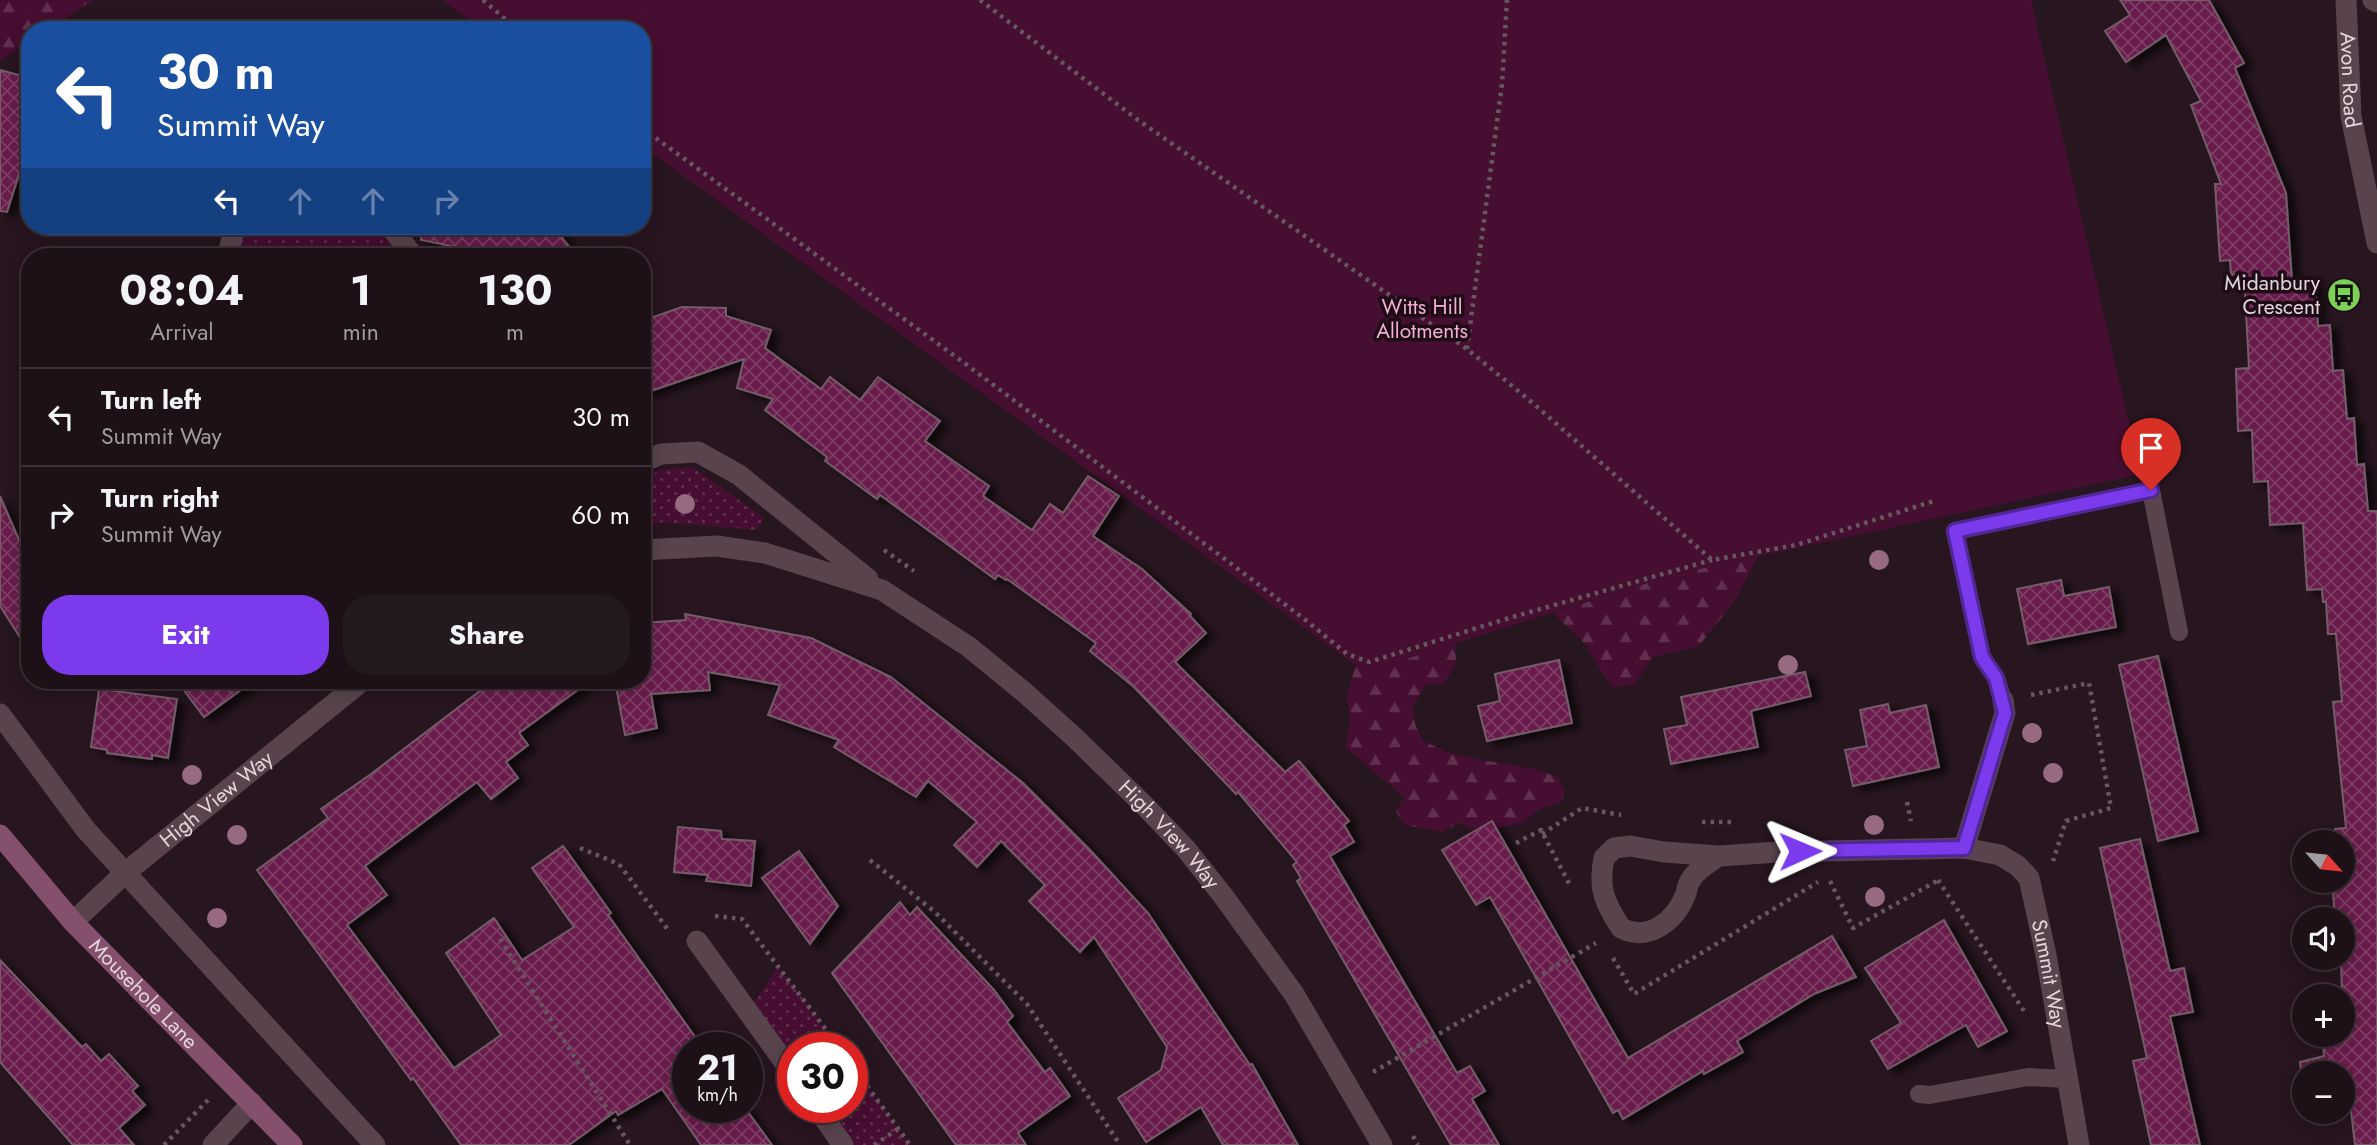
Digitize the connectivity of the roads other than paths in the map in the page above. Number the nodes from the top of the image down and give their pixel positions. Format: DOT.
graph roads {
  1 [pos="2346,0"];
  2 [pos="2377,243"];
  3 [pos="651,458"];
  4 [pos="651,549"];
  5 [pos="882,590"];
  6 [pos="2179,632"];
  7 [pos="352,689"];
  8 [pos="2003,700"];
  9 [pos="0,714"];
  10 [pos="0,835"];
  11 [pos="1964,848"];
  12 [pos="1719,856"];
  13 [pos="125,873"];
  14 [pos="73,922"];
  15 [pos="701,932"];
  16 [pos="777,1049"];
  17 [pos="2068,1079"];
  18 [pos="1919,1094"];
  19 [pos="252,1103"];
  20 [pos="828,1123"];
  21 [pos="213,1145"];
  22 [pos="292,1145"];
  23 [pos="375,1145"];
  24 [pos="843,1145"];
  25 [pos="1382,1145"];
  26 [pos="2079,1145"];
  1 -- 2 [label="street, Avon Road"];
  3 -- 5 [label="street, High View Way"];
  4 -- 5 [label="street, High View Way"];
  5 -- 25 [label="street, High View Way"];
  6 -- 8 [label="lane"];
  7 -- 13 [label="street, High View Way"];
  8 -- 11 [label="street"];
  9 -- 13 [label="street"];
  10 -- 14 [label="street, Mousehole Lane"];
  11 -- 12 [label="street, Summit Way"];
  11 -- 17 [label="street, Summit Way"];
  12 -- 12 [label="street, Summit Way"];
  13 -- 14 [label="street, High View Way"];
  13 -- 23 [label="street"];
  14 -- 19 [label="street, Mousehole Lane"];
  15 -- 16 [label="street"];
  17 -- 18 [label="lane"];
  17 -- 26 [label="street, Summit Way"];
  19 -- 21 [label="street"];
  19 -- 22 [label="street, Mousehole Lane"];
  20 -- 24 [label="street"];
}
